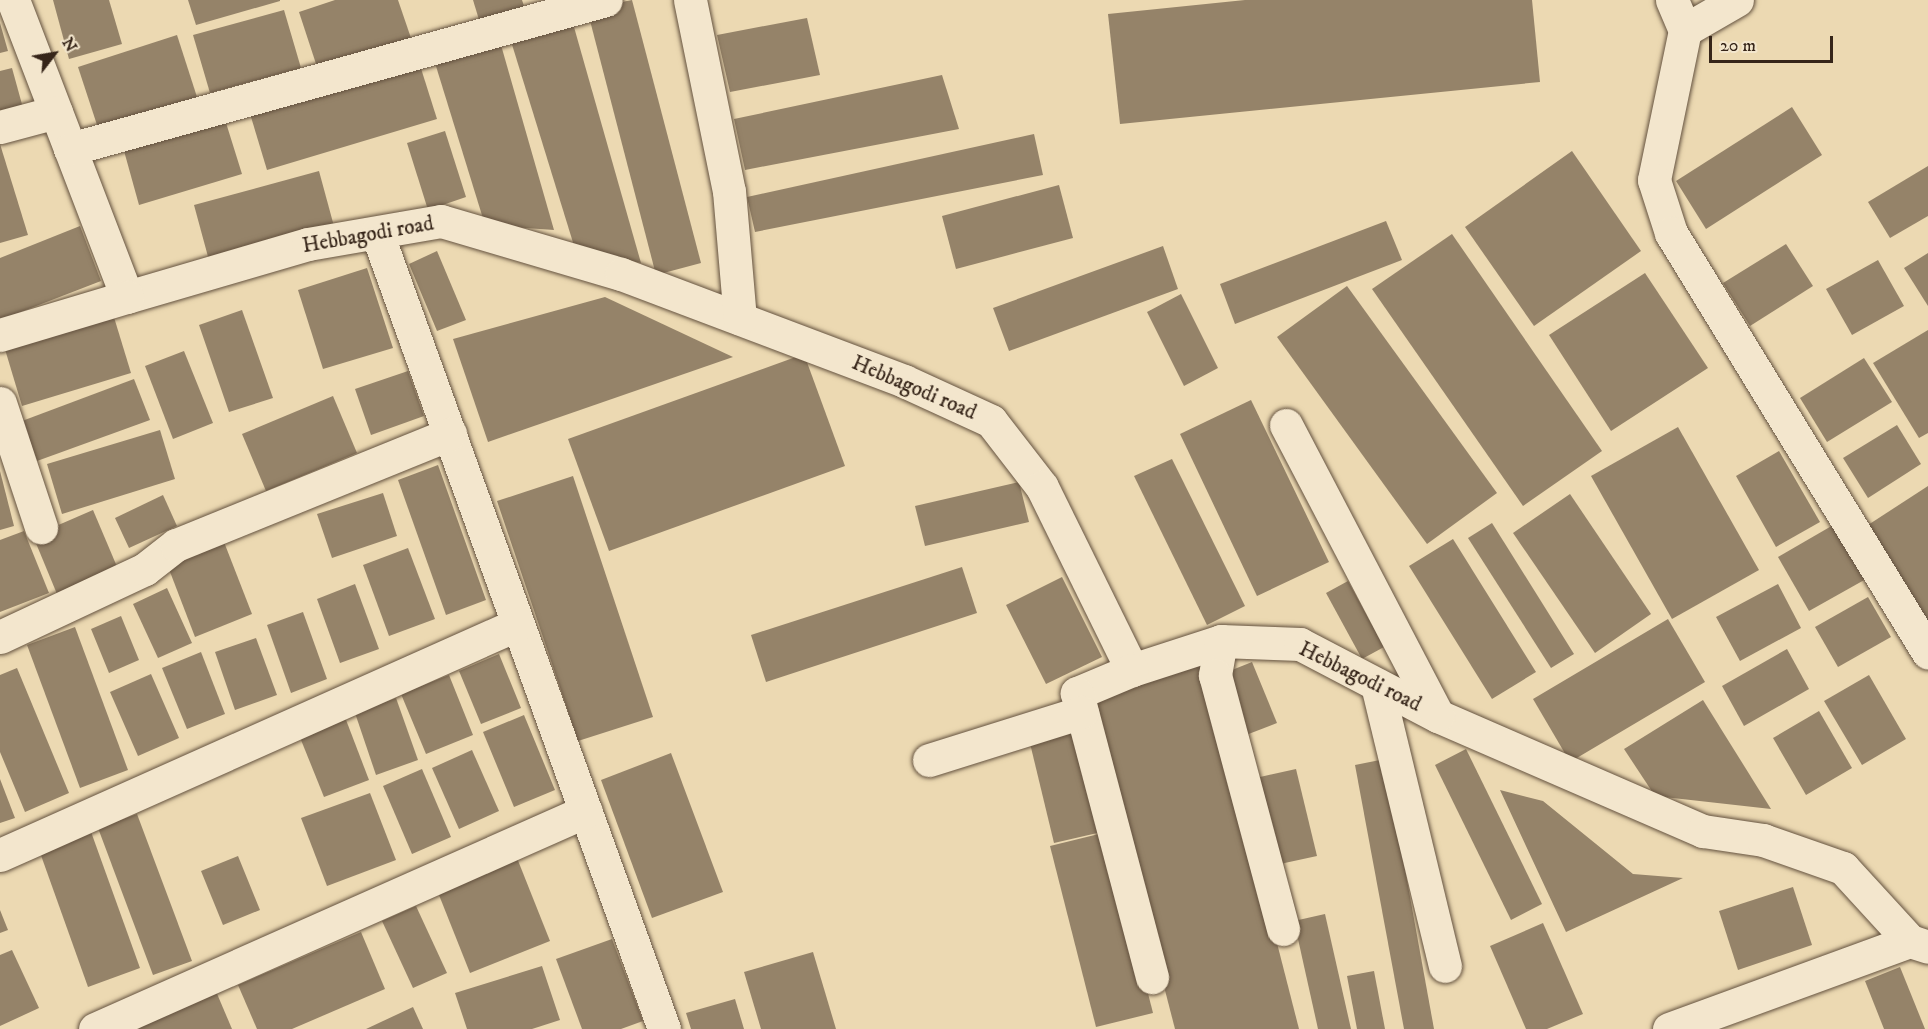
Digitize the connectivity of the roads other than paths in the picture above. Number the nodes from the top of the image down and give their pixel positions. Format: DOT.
graph roads {
  1 [pos="13,0"];
  2 [pos="606,0"];
  3 [pos="690,0"];
  4 [pos="1672,0"];
  5 [pos="1737,0"];
  6 [pos="1685,30"];
  7 [pos="56,112"];
  8 [pos="0,127"];
  9 [pos="70,149"];
  10 [pos="377,232"];
  11 [pos="127,297"];
  12 [pos="740,319"];
  13 [pos="0,335"];
  14 [pos="0,403"];
  15 [pos="1286,425"];
  16 [pos="450,434"];
  17 [pos="41,527"];
  18 [pos="518,624"];
  19 [pos="0,637"];
  20 [pos="1221,641"];
  21 [pos="1928,652"];
  22 [pos="1132,670"];
  23 [pos="1377,685"];
  24 [pos="1082,712"];
  25 [pos="1438,716"];
  26 [pos="929,760"];
  27 [pos="586,812"];
  28 [pos="0,855"];
  29 [pos="1283,929"];
  30 [pos="1919,944"];
  31 [pos="1444,966"];
  32 [pos="1152,977"];
  33 [pos="658,1027"];
  34 [pos="95,1029"];
  35 [pos="1669,1029"];
  1 -- 7 [label="street"];
  2 -- 9 [label="street"];
  3 -- 12 [label="street"];
  4 -- 6 [label="street"];
  5 -- 6 [label="street"];
  6 -- 21 [label="street"];
  7 -- 8 [label="street"];
  7 -- 9 [label="street"];
  9 -- 11 [label="street"];
  10 -- 11 [label="street, Hebbagodi road"];
  10 -- 12 [label="street, Hebbagodi road"];
  10 -- 16 [label="street"];
  11 -- 13 [label="street, Hebbagodi road"];
  12 -- 22 [label="street, Hebbagodi road"];
  14 -- 17 [label="street"];
  15 -- 25 [label="street"];
  16 -- 18 [label="street"];
  16 -- 19 [label="street"];
  18 -- 27 [label="street"];
  18 -- 28 [label="street"];
  20 -- 22 [label="street, Hebbagodi road"];
  20 -- 23 [label="street, Hebbagodi road"];
  20 -- 29 [label="street"];
  22 -- 24 [label="street"];
  23 -- 25 [label="street, Hebbagodi road"];
  23 -- 31 [label="street"];
  24 -- 26 [label="street"];
  24 -- 32 [label="street"];
  25 -- 30 [label="street, Hebbagodi road"];
  27 -- 33 [label="street"];
  27 -- 34 [label="street"];
  30 -- 35 [label="street"];
}
